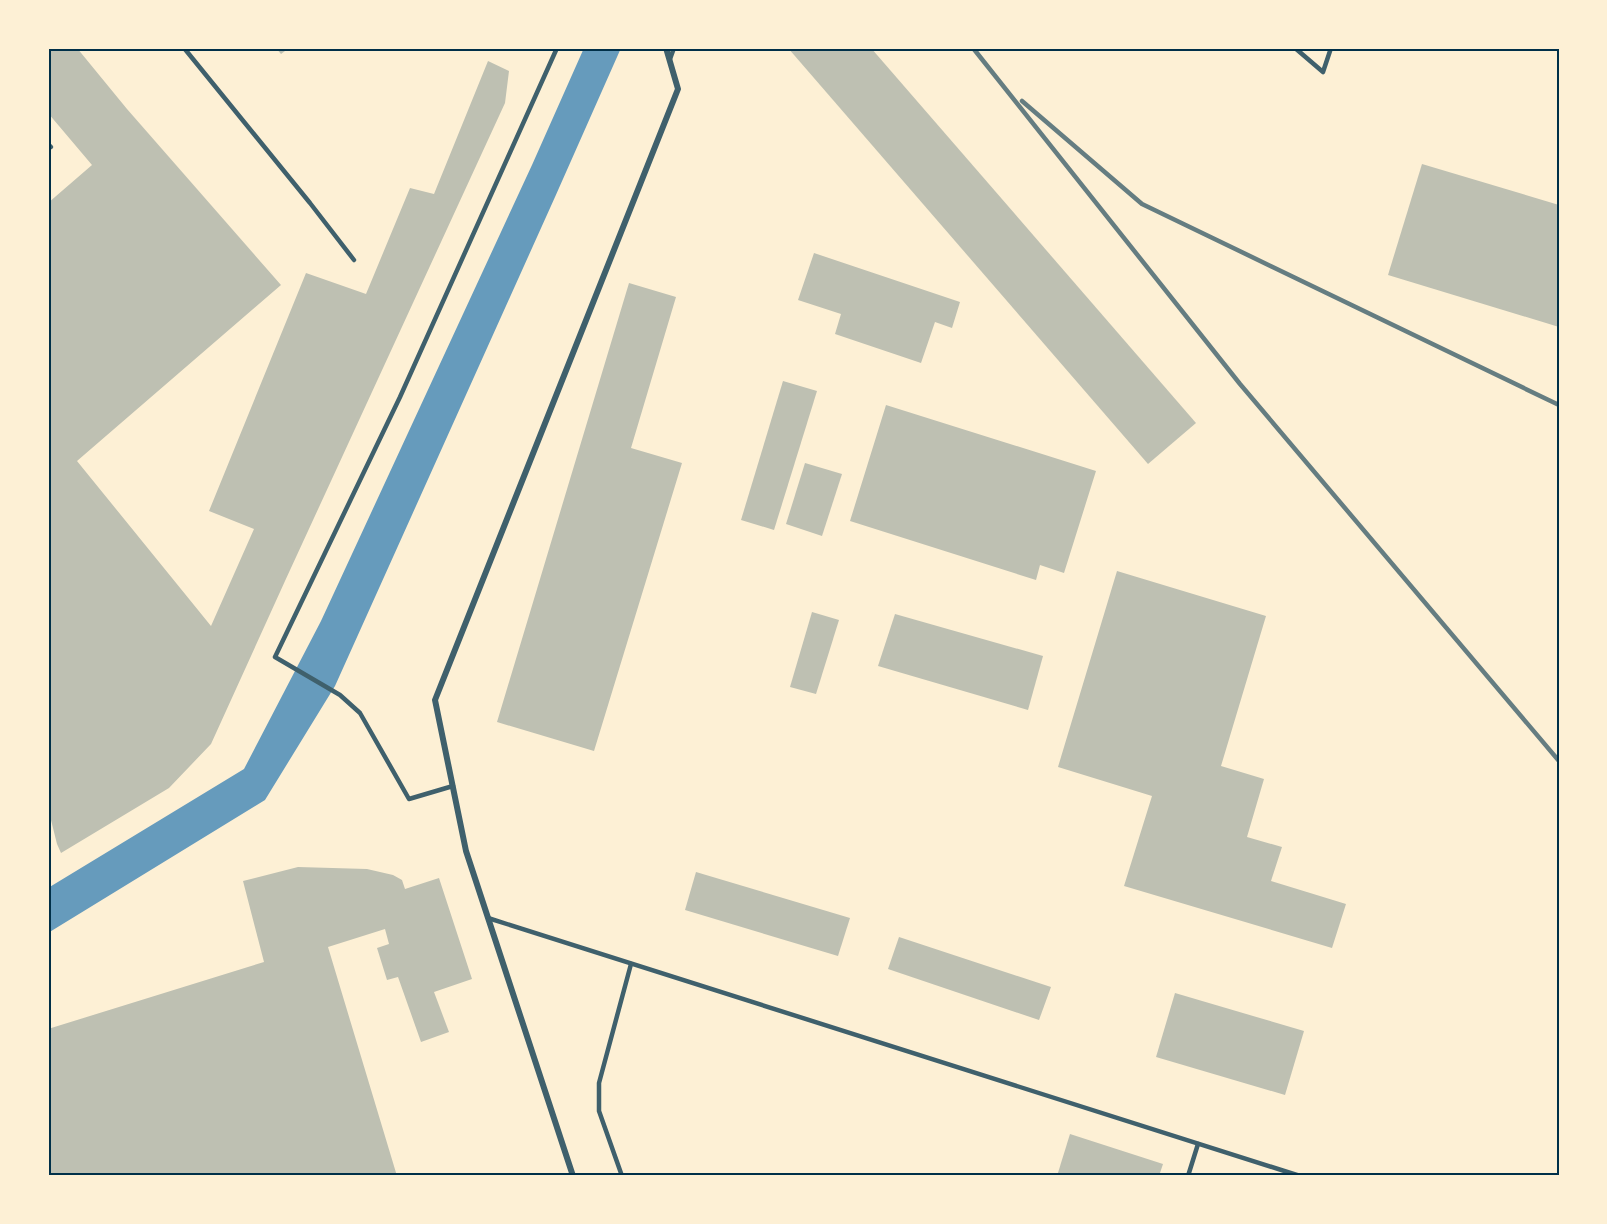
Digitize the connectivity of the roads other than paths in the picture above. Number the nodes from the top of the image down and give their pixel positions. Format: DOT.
graph roads {
  1 [pos="183,48"];
  2 [pos="557,48"];
  3 [pos="666,48"];
  4 [pos="674,48"];
  5 [pos="1295,48"];
  6 [pos="1331,48"];
  7 [pos="670,59"];
  8 [pos="354,261"];
  9 [pos="453,786"];
  10 [pos="488,918"];
  11 [pos="631,964"];
  12 [pos="1198,1144"];
  13 [pos="573,1176"];
  14 [pos="622,1176"];
  15 [pos="1188,1176"];
  16 [pos="1300,1176"];
  1 -- 8 [label="lane"];
  2 -- 9 [label="lane"];
  3 -- 7 [label="street"];
  4 -- 7 [label="lane"];
  5 -- 6 [label="lane"];
  7 -- 9 [label="street"];
  9 -- 10 [label="street"];
  10 -- 11 [label="lane"];
  10 -- 13 [label="street"];
  11 -- 12 [label="lane"];
  11 -- 14 [label="lane"];
  12 -- 15 [label="lane"];
  12 -- 16 [label="lane"];
}
